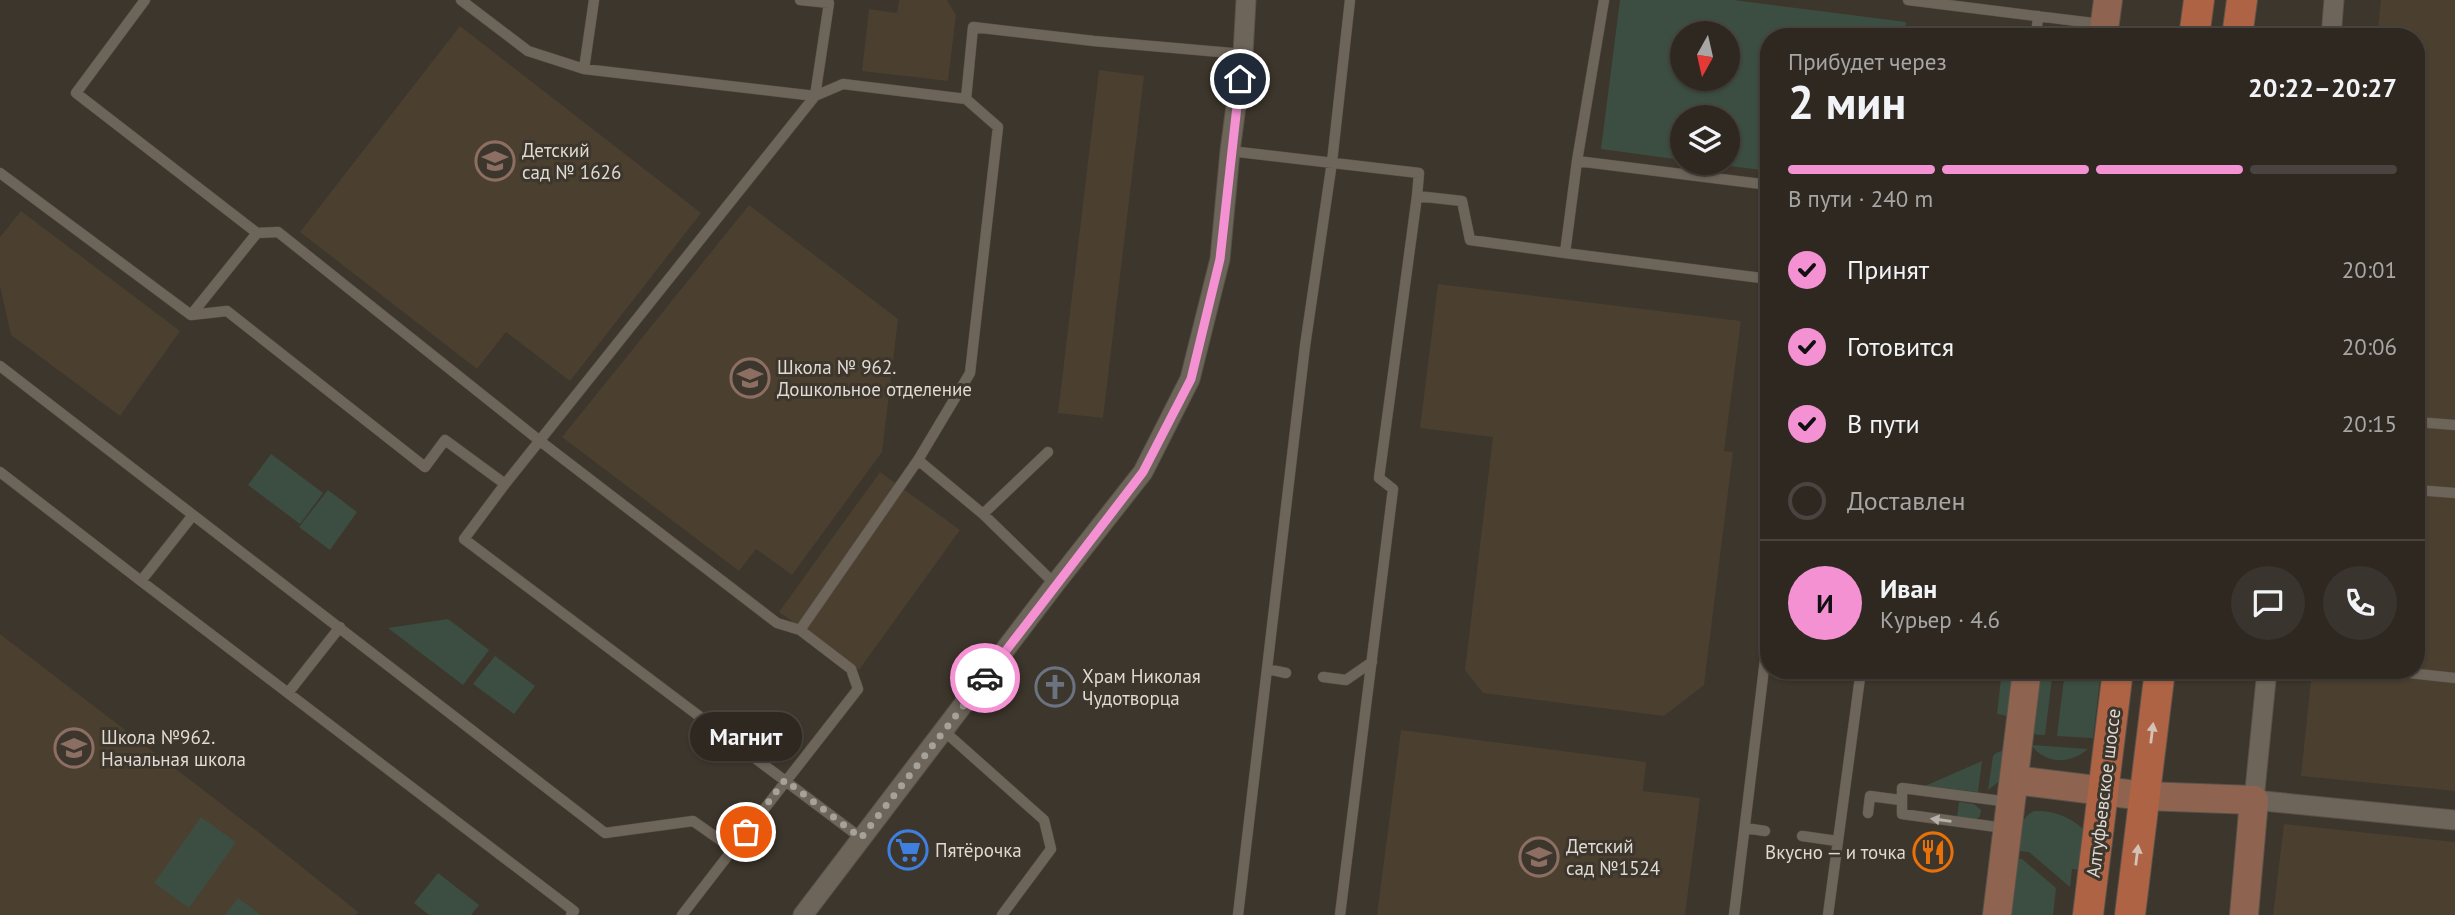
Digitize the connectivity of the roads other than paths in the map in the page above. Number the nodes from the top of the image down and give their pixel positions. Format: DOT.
graph roads {
  1 [pos="145,0"];
  2 [pos="461,0"];
  3 [pos="594,0"];
  4 [pos="800,0"];
  5 [pos="1246,0"];
  6 [pos="1350,0"];
  7 [pos="1604,0"];
  8 [pos="1908,0"];
  9 [pos="2199,0"];
  10 [pos="2242,0"];
  11 [pos="2334,0"];
  12 [pos="1930,1"];
  13 [pos="1961,3"];
  14 [pos="2038,16"];
  15 [pos="2106,21"];
  16 [pos="2037,28"];
  17 [pos="2195,28"];
  18 [pos="2238,28"];
  19 [pos="2332,28"];
  20 [pos="1243,54"];
  21 [pos="584,69"];
  22 [pos="815,96"];
  23 [pos="966,99"];
  24 [pos="1230,151"];
  25 [pos="1577,161"];
  26 [pos="1332,162"];
  27 [pos="0,173"];
  28 [pos="1760,184"];
  29 [pos="1417,196"];
  30 [pos="257,233"];
  31 [pos="1564,253"];
  32 [pos="1760,278"];
  33 [pos="191,315"];
  34 [pos="0,366"];
  35 [pos="2425,423"];
  36 [pos="2455,425"];
  37 [pos="540,442"];
  38 [pos="1048,453"];
  39 [pos="918,460"];
  40 [pos="0,472"];
  41 [pos="505,484"];
  42 [pos="2425,491"];
  43 [pos="2455,494"];
  44 [pos="983,514"];
  45 [pos="193,515"];
  46 [pos="141,581"];
  47 [pos="1055,584"];
  48 [pos="340,627"];
  49 [pos="800,630"];
  50 [pos="1372,662"];
  51 [pos="1267,670"];
  52 [pos="1286,673"];
  53 [pos="2425,675"];
  54 [pos="1323,677"];
  55 [pos="2455,678"];
  56 [pos="1763,679"];
  57 [pos="1860,679"];
  58 [pos="2026,679"];
  59 [pos="2117,679"];
  60 [pos="2159,679"];
  61 [pos="2266,679"];
  62 [pos="288,693"];
  63 [pos="944,731"];
  64 [pos="785,780"];
  65 [pos="2103,792"];
  66 [pos="2144,796"];
  67 [pos="1900,800"];
  68 [pos="2255,800"];
  69 [pos="2011,804"];
  70 [pos="1868,813"];
  71 [pos="2455,820"];
  72 [pos="1745,828"];
  73 [pos="1765,831"];
  74 [pos="1802,836"];
  75 [pos="861,838"];
  76 [pos="1837,841"];
  77 [pos="733,849"];
  78 [pos="571,915"];
  79 [pos="682,915"];
  80 [pos="803,915"];
  81 [pos="1002,915"];
  82 [pos="1238,915"];
  83 [pos="1340,915"];
  84 [pos="1734,915"];
  85 [pos="1828,915"];
  86 [pos="1997,915"];
  87 [pos="2088,915"];
  88 [pos="2130,915"];
  89 [pos="2244,915"];
  1 -- 30 [label="lane"];
  2 -- 21 [label="lane"];
  3 -- 21 [label="lane"];
  4 -- 22 [label="lane"];
  5 -- 20 [label="street"];
  6 -- 26 [label="lane"];
  7 -- 25 [label="lane"];
  8 -- 12 [label="lane"];
  9 -- 17 [label="main road"];
  10 -- 18 [label="main road"];
  11 -- 19 [label="street"];
  12 -- 13 [label="lane"];
  13 -- 14 [label="lane"];
  14 -- 15 [label="lane"];
  14 -- 16 [label="lane"];
  20 -- 23 [label="lane"];
  20 -- 24 [label="street"];
  21 -- 22 [label="lane"];
  22 -- 23 [label="lane"];
  22 -- 37 [label="lane"];
  23 -- 39 [label="lane"];
  24 -- 26 [label="lane"];
  24 -- 47 [label="street"];
  25 -- 28 [label="lane"];
  25 -- 31 [label="lane"];
  26 -- 29 [label="lane"];
  26 -- 51 [label="lane"];
  27 -- 33 [label="lane"];
  29 -- 31 [label="lane"];
  29 -- 50 [label="lane"];
  30 -- 33 [label="lane"];
  30 -- 37 [label="lane"];
  31 -- 32 [label="lane"];
  33 -- 41 [label="lane"];
  34 -- 45 [label="lane"];
  35 -- 36 [label="lane"];
  37 -- 41 [label="lane"];
  37 -- 49 [label="lane"];
  38 -- 44 [label="lane"];
  39 -- 44 [label="lane"];
  39 -- 49 [label="lane"];
  40 -- 46 [label="lane"];
  41 -- 64 [label="lane"];
  42 -- 43 [label="lane"];
  44 -- 47 [label="lane"];
  45 -- 46 [label="lane"];
  45 -- 48 [label="lane"];
  46 -- 62 [label="lane"];
  47 -- 63 [label="street"];
  48 -- 62 [label="lane"];
  48 -- 77 [label="lane"];
  49 -- 64 [label="lane"];
  50 -- 54 [label="lane"];
  50 -- 83 [label="lane"];
  51 -- 52 [label="lane"];
  51 -- 82 [label="lane"];
  53 -- 55 [label="lane"];
  56 -- 72 [label="lane"];
  57 -- 76 [label="lane"];
  58 -- 69 [label="main road"];
  59 -- 65 [label="main road, Алтуфьевское шоссе"];
  66 -- 60 [label="main road, one-way"];
  61 -- 68 [label="street"];
  62 -- 78 [label="lane"];
  63 -- 75 [label="street"];
  63 -- 81 [label="lane"];
  64 -- 75 [label="lane"];
  64 -- 77 [label="lane"];
  65 -- 66 [label="main road"];
  65 -- 69 [label="main road"];
  65 -- 87 [label="main road, Алтуфьевское шоссе"];
  66 -- 68 [label="main road"];
  88 -- 66 [label="main road, one-way"];
  67 -- 69 [label="lane"];
  69 -- 67 [label="lane, one-way"];
  67 -- 70 [label="lane"];
  68 -- 71 [label="street"];
  68 -- 89 [label="main road"];
  69 -- 86 [label="main road"];
  72 -- 73 [label="lane"];
  72 -- 84 [label="lane"];
  74 -- 76 [label="lane"];
  75 -- 80 [label="street"];
  76 -- 85 [label="lane"];
  77 -- 79 [label="lane"];
}
